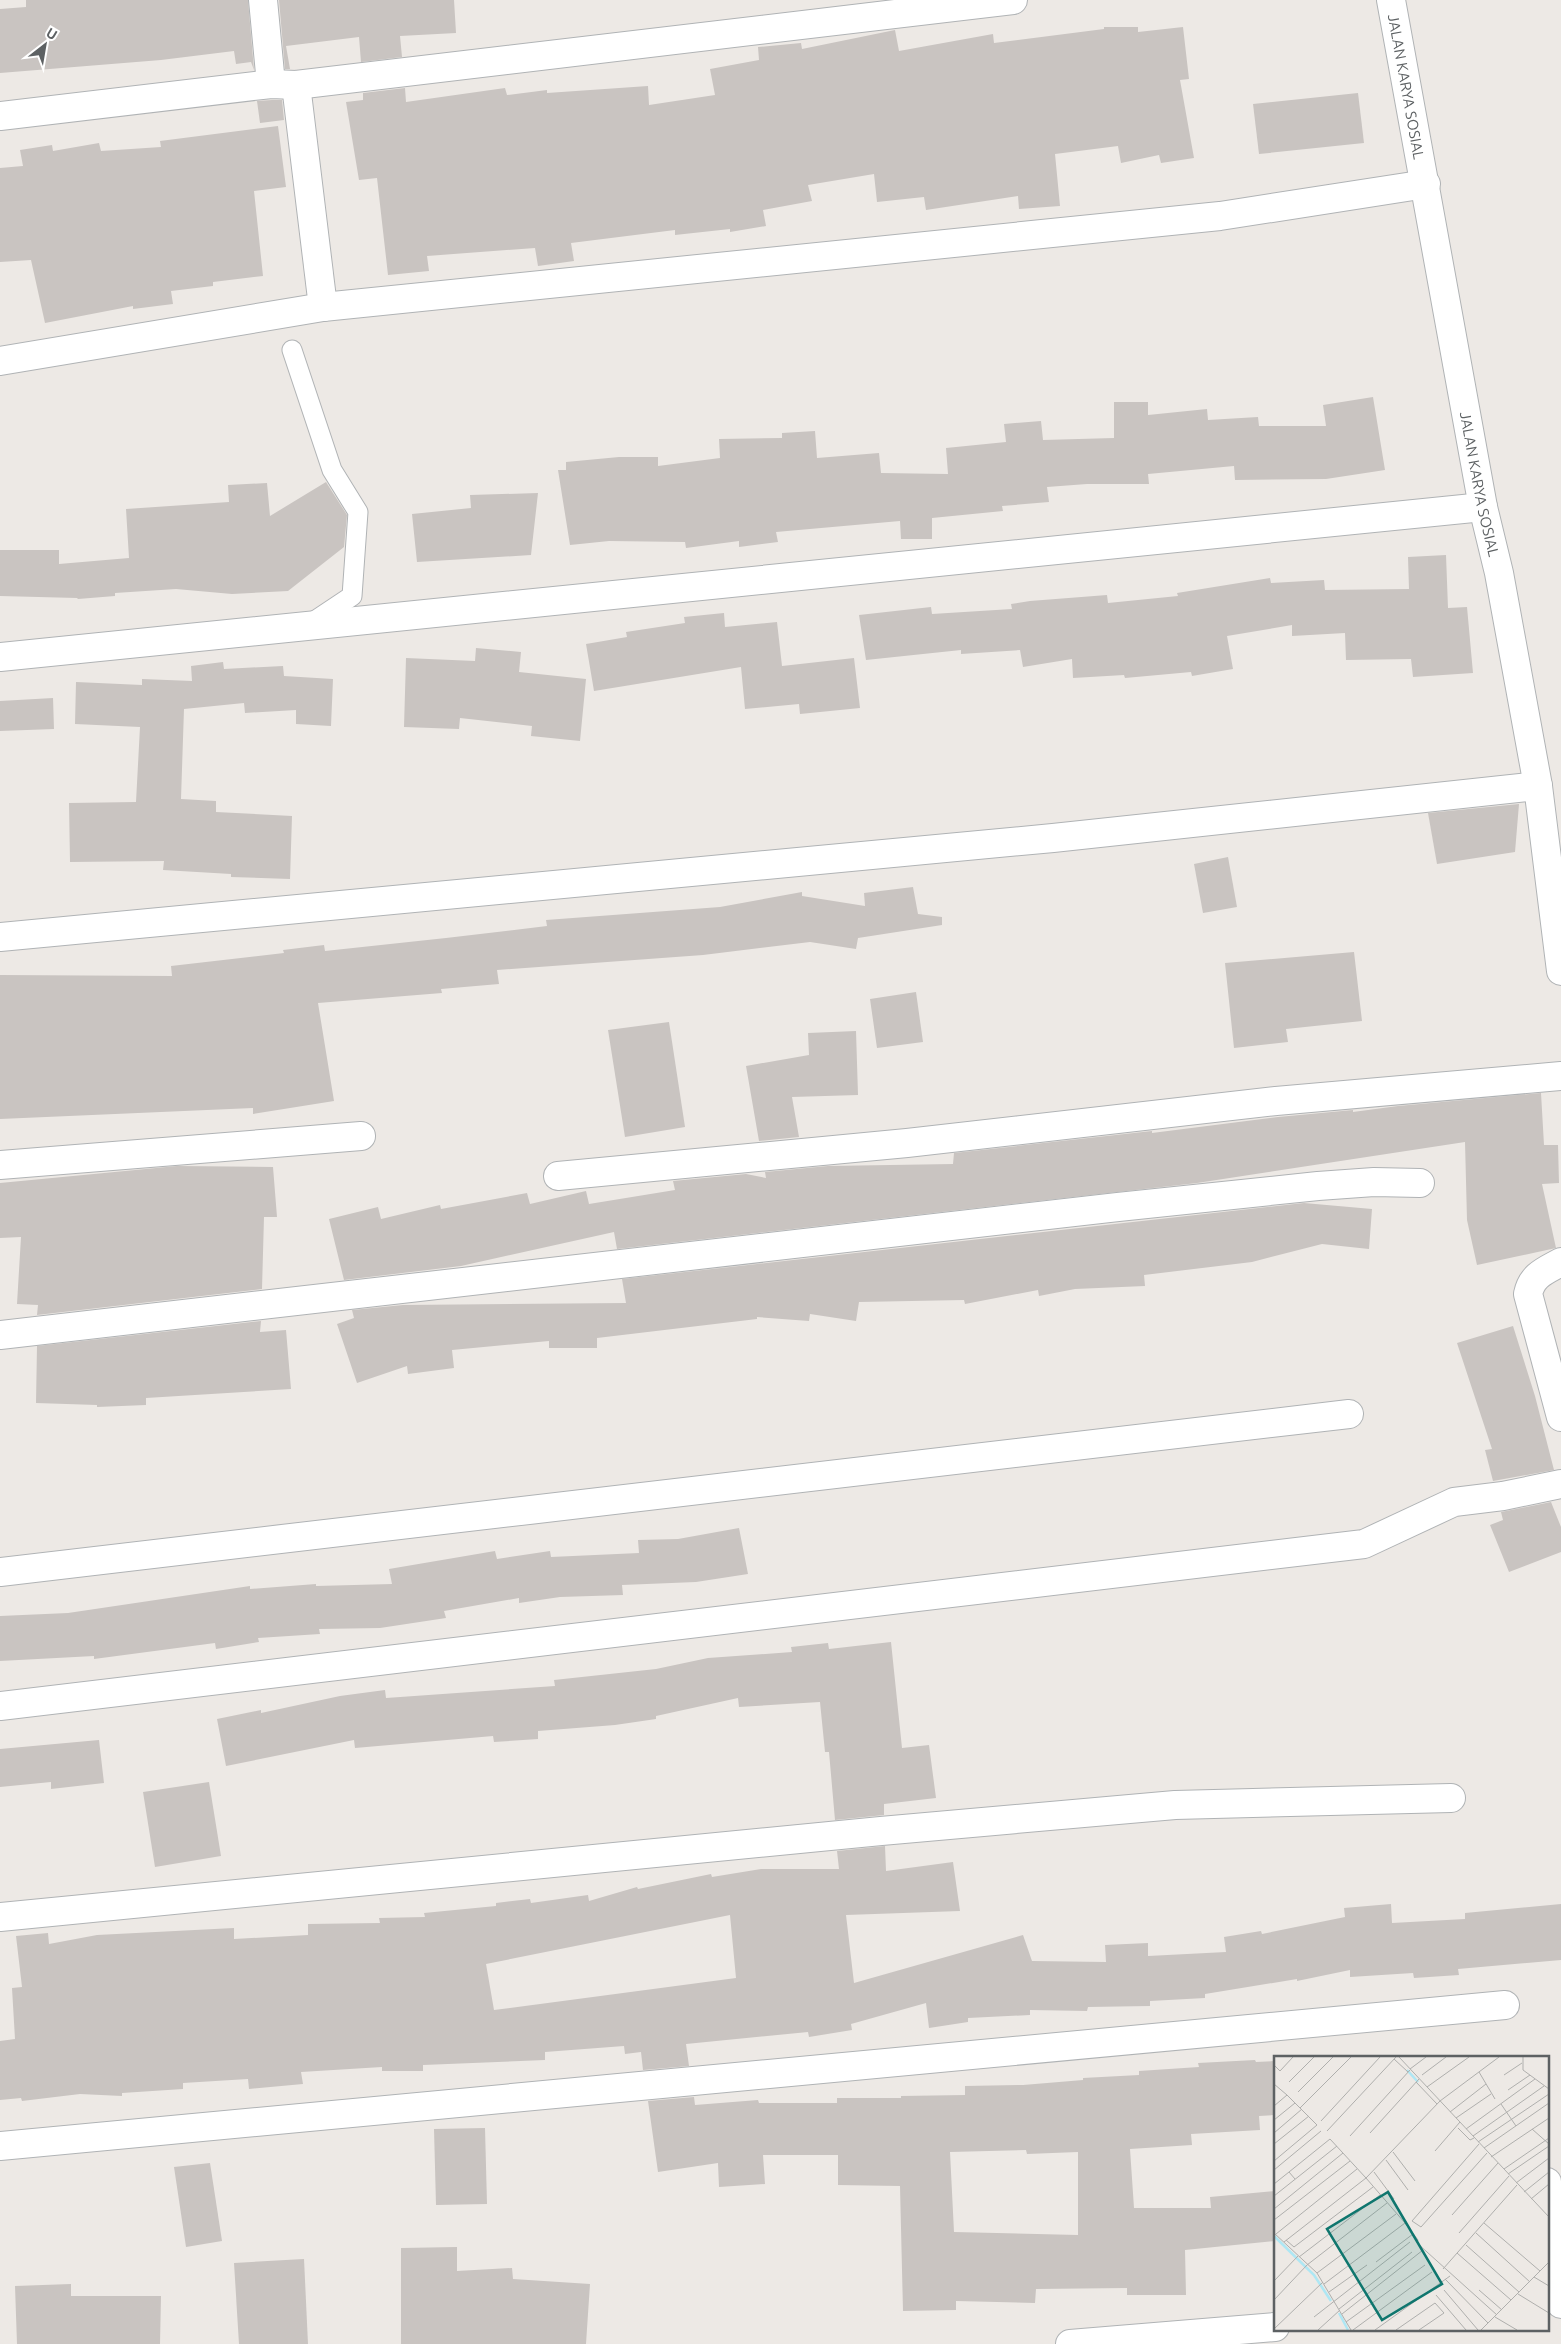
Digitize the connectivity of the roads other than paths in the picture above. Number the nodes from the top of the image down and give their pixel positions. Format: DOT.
graph roads {
  1 [pos="263,0"];
  2 [pos="1013,0"];
  3 [pos="1391,0"];
  4 [pos="284,84"];
  5 [pos="0,116"];
  6 [pos="1426,184"];
  7 [pos="322,307"];
  8 [pos="292,350"];
  9 [pos="0,361"];
  10 [pos="1483,507"];
  11 [pos="307,626"];
  12 [pos="0,657"];
  13 [pos="1538,786"];
  14 [pos="0,938"];
  15 [pos="1561,971"];
  16 [pos="1561,1076"];
  17 [pos="362,1136"];
  18 [pos="0,1165"];
  19 [pos="558,1176"];
  20 [pos="1420,1183"];
  21 [pos="1561,1262"];
  22 [pos="0,1335"];
  23 [pos="1349,1414"];
  24 [pos="1561,1417"];
  25 [pos="1561,1484"];
  26 [pos="0,1572"];
  27 [pos="0,1706"];
  28 [pos="1451,1798"];
  29 [pos="0,1917"];
  30 [pos="1505,2005"];
  31 [pos="0,2146"];
  32 [pos="1548,2191"];
  33 [pos="1561,2304"];
  34 [pos="1548,2305"];
  35 [pos="1274,2327"];
  36 [pos="1070,2344"];
  1 -- 4 [label="street"];
  2 -- 4 [label="street"];
  3 -- 6 [label="street, JALAN KARYA SOSIAL"];
  4 -- 5 [label="street"];
  4 -- 7 [label="street"];
  6 -- 7 [label="street"];
  6 -- 10 [label="street, JALAN KARYA SOSIAL"];
  7 -- 9 [label="street"];
  8 -- 11 [label="lane"];
  10 -- 11 [label="street"];
  10 -- 13 [label="street, JALAN KARYA SOSIAL"];
  11 -- 12 [label="street"];
  13 -- 14 [label="street"];
  13 -- 15 [label="street, JALAN KARYA SOSIAL"];
  16 -- 19 [label="street"];
  17 -- 18 [label="street"];
  20 -- 22 [label="street"];
  21 -- 24 [label="street"];
  23 -- 26 [label="street"];
  25 -- 27 [label="street"];
  28 -- 29 [label="street"];
  30 -- 31 [label="street"];
  32 -- 33 [label="street"];
  33 -- 34 [label="street"];
  35 -- 36 [label="street"];
}
